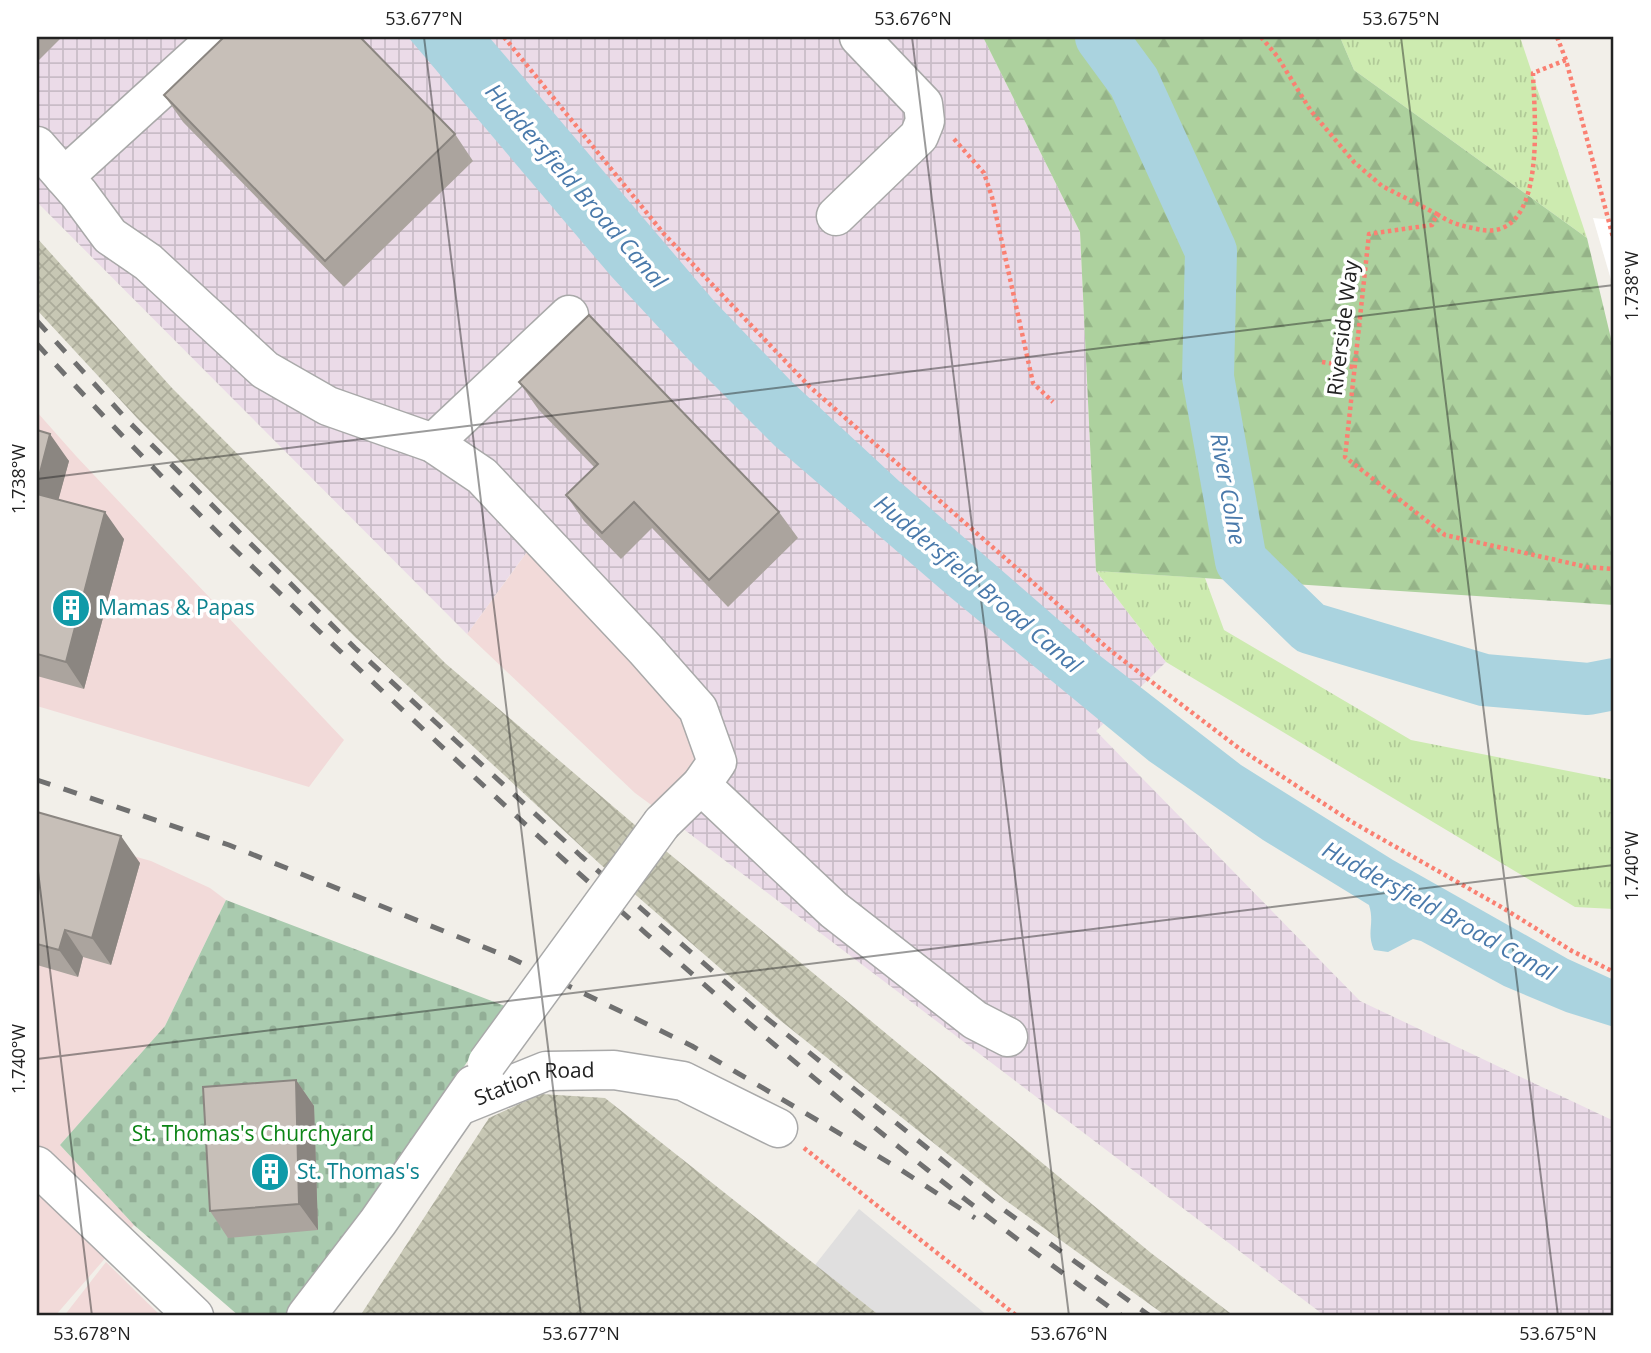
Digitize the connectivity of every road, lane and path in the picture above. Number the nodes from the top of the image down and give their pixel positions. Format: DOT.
graph roads {
  1 [pos="218,37"];
  2 [pos="504,37"];
  3 [pos="859,37"];
  4 [pos="1261,37"];
  5 [pos="1557,37"];
  6 [pos="1566,60"];
  7 [pos="923,104"];
  8 [pos="37,146"];
  9 [pos="64,177"];
  10 [pos="1437,214"];
  11 [pos="836,216"];
  12 [pos="1614,241"];
  13 [pos="569,315"];
  14 [pos="1322,362"];
  15 [pos="1353,367"];
  16 [pos="1053,402"];
  17 [pos="433,443"];
  18 [pos="1614,569"];
  19 [pos="701,785"];
  20 [pos="1614,972"];
  21 [pos="1008,1037"];
  22 [pos="459,1106"];
  23 [pos="778,1128"];
  24 [pos="37,1166"];
  25 [pos="194,1316"];
  26 [pos="306,1316"];
  27 [pos="1017,1316"];
  1 -- 9 [label="street"];
  2 -- 20 [label="path"];
  3 -- 7 [label="street"];
  4 -- 10 [label="path"];
  5 -- 6 [label="path"];
  6 -- 10 [label="path"];
  6 -- 12 [label="path"];
  7 -- 11 [label="street"];
  7 -- 16 [label="path"];
  8 -- 9 [label="street"];
  9 -- 17 [label="street"];
  10 -- 15 [label="path, Riverside Way"];
  13 -- 17 [label="street"];
  14 -- 15 [label="path"];
  15 -- 18 [label="path, Riverside Way"];
  17 -- 19 [label="street"];
  19 -- 21 [label="street"];
  19 -- 22 [label="street, bridge"];
  22 -- 23 [label="street, Station Road"];
  22 -- 26 [label="street, Station Road"];
  23 -- 27 [label="path"];
  24 -- 25 [label="street"];
}
